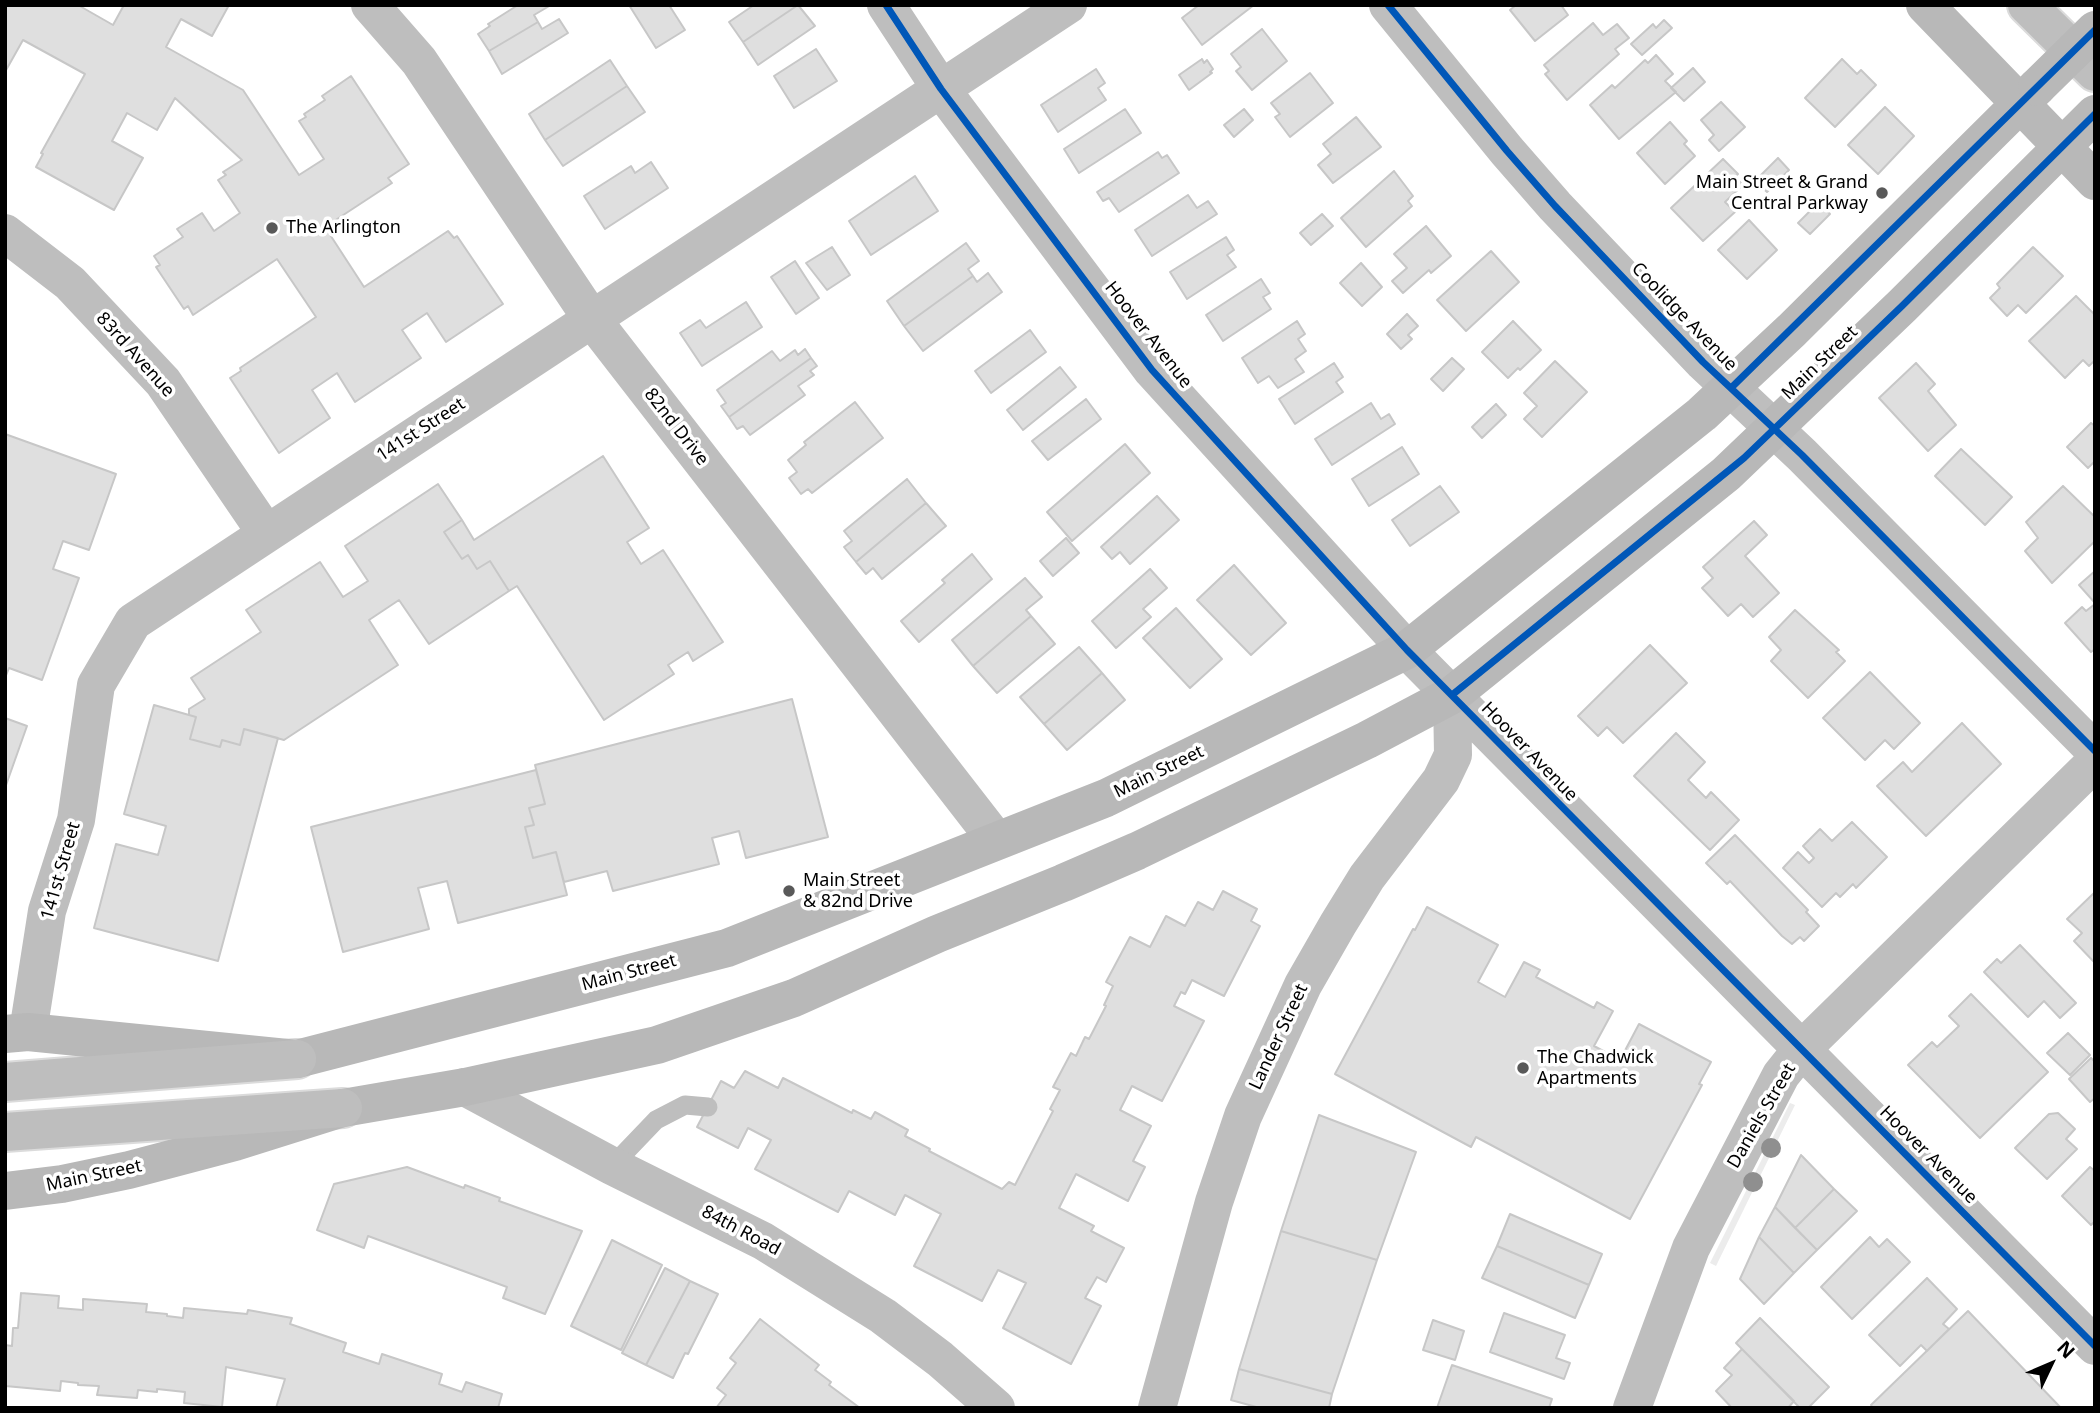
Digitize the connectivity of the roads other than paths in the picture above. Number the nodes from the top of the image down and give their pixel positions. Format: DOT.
graph roads {
  1 [pos="370,5"];
  2 [pos="886,5"];
  3 [pos="1068,5"];
  4 [pos="1388,5"];
  5 [pos="1925,5"];
  6 [pos="2027,5"];
  7 [pos="2095,30"];
  8 [pos="2095,72"];
  9 [pos="941,89"];
  10 [pos="2027,95"];
  11 [pos="2078,130"];
  12 [pos="2095,181"];
  13 [pos="5,233"];
  14 [pos="592,318"];
  15 [pos="1731,388"];
  16 [pos="1774,430"];
  17 [pos="266,533"];
  18 [pos="1407,650"];
  19 [pos="1452,695"];
  20 [pos="2095,751"];
  21 [pos="2095,762"];
  22 [pos="996,840"];
  23 [pos="17,1033"];
  24 [pos="1801,1050"];
  25 [pos="297,1059"];
  26 [pos="5,1082"];
  27 [pos="465,1087"];
  28 [pos="708,1107"];
  29 [pos="343,1108"];
  30 [pos="5,1132"];
  31 [pos="612,1166"];
  32 [pos="5,1191"];
  33 [pos="2095,1346"];
  34 [pos="996,1408"];
  35 [pos="1157,1408"];
  36 [pos="1632,1408"];
  1 -- 14 [label="main road, 82nd Drive"];
  2 -- 9 [label="main road, Hoover Avenue"];
  3 -- 9 [label="main road, 141st Street"];
  4 -- 15 [label="main road, Coolidge Avenue"];
  5 -- 10 [label="main road"];
  6 -- 8 [label="main road"];
  7 -- 10 [label="main road, Main Street, bridge"];
  9 -- 14 [label="main road, 141st Street"];
  9 -- 18 [label="main road, Hoover Avenue"];
  10 -- 11 [label="main road"];
  10 -- 15 [label="main road, Main Street"];
  11 -- 12 [label="main road"];
  11 -- 16 [label="main road, Main Street"];
  13 -- 17 [label="main road, 83rd Avenue"];
  14 -- 17 [label="main road, 141st Street"];
  14 -- 22 [label="main road, 82nd Drive"];
  15 -- 16 [label="main road, Coolidge Avenue"];
  15 -- 18 [label="main road, Main Street"];
  16 -- 19 [label="main road, Main Street"];
  16 -- 20 [label="main road, Coolidge Avenue"];
  17 -- 23 [label="main road, 141st Street"];
  18 -- 19 [label="main road, Hoover Avenue"];
  18 -- 22 [label="main road, Main Street"];
  19 -- 24 [label="main road, Hoover Avenue"];
  19 -- 27 [label="main road, Main Street"];
  19 -- 35 [label="main road, Lander Street"];
  21 -- 24 [label="main road, Daniels Street"];
  22 -- 25 [label="main road, Main Street"];
  23 -- 25 [label="main road, Main Street"];
  24 -- 33 [label="main road, Hoover Avenue"];
  24 -- 36 [label="main road, Daniels Street"];
  25 -- 26 [label="main road"];
  27 -- 29 [label="main road, Main Street"];
  27 -- 31 [label="main road, 84th Road"];
  28 -- 31 [label="lane"];
  29 -- 30 [label="main road"];
  29 -- 32 [label="main road, Main Street"];
  31 -- 34 [label="main road, 84th Road"];
}
